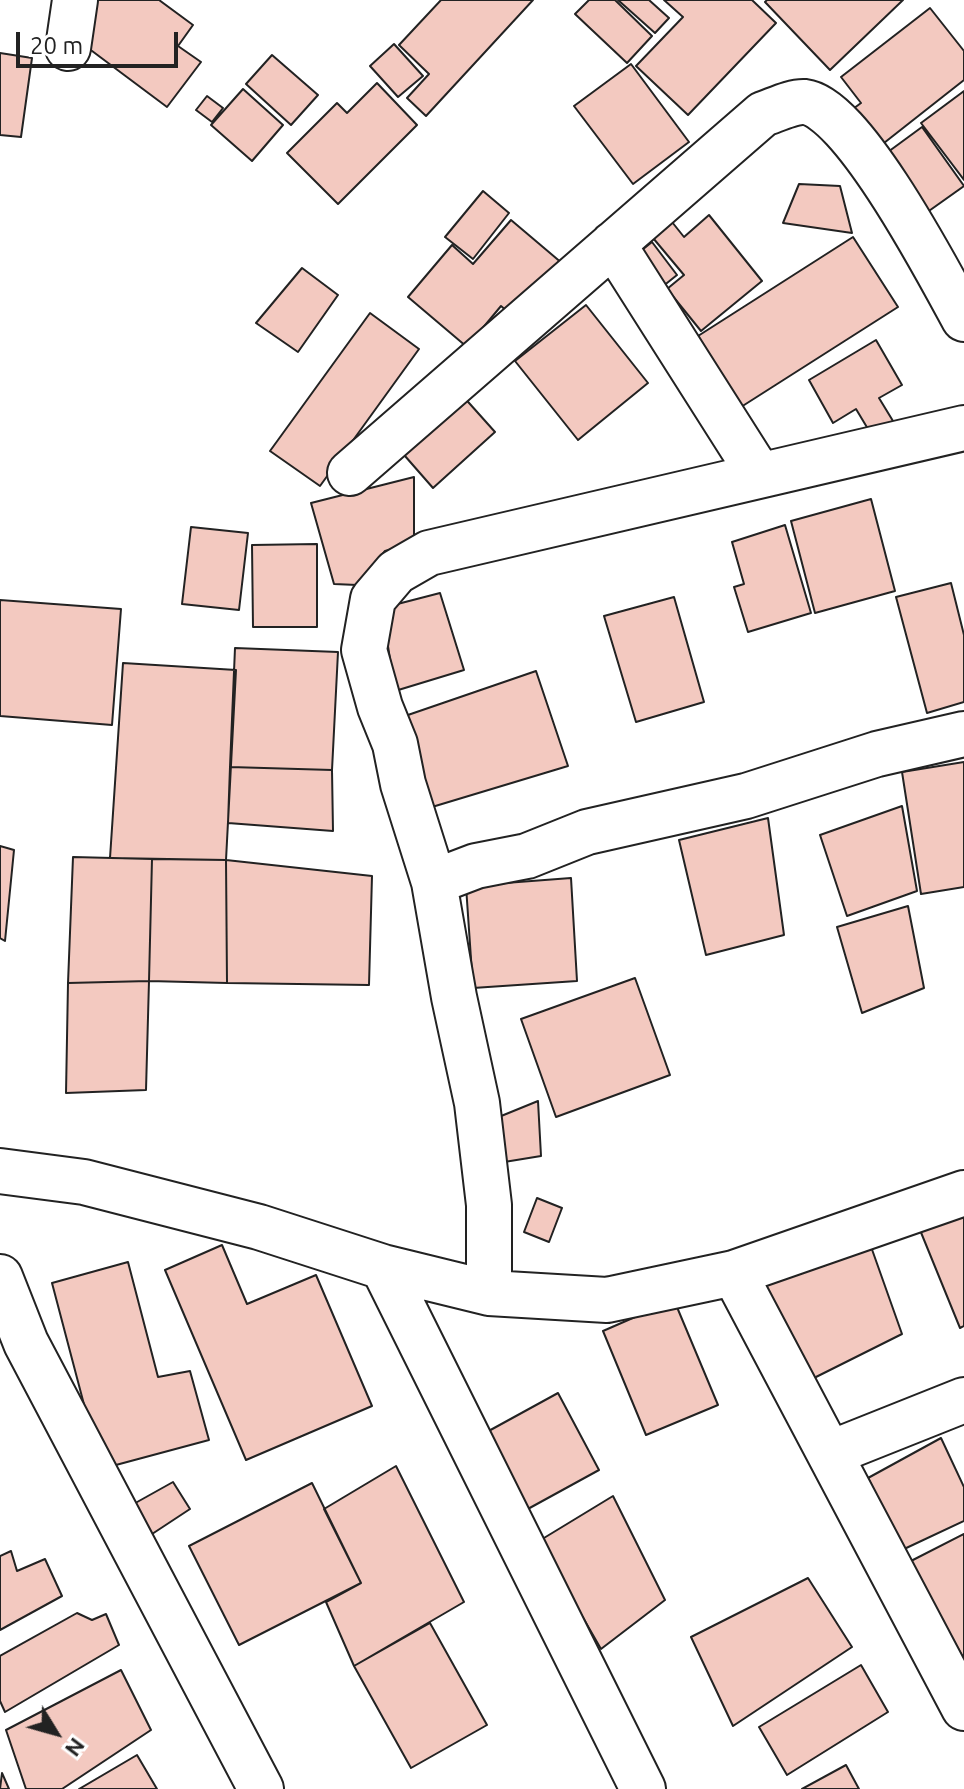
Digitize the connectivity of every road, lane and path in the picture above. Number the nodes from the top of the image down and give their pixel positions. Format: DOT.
graph roads {
  1 [pos="75,0"];
  2 [pos="68,48"];
  3 [pos="613,244"];
  4 [pos="964,319"];
  5 [pos="964,428"];
  6 [pos="350,473"];
  7 [pos="759,474"];
  8 [pos="964,734"];
  9 [pos="434,882"];
  10 [pos="0,1171"];
  11 [pos="964,1193"];
  12 [pos="383,1267"];
  13 [pos="734,1273"];
  14 [pos="0,1277"];
  15 [pos="489,1293"];
  16 [pos="964,1400"];
  17 [pos="831,1453"];
  18 [pos="964,1708"];
  19 [pos="261,1789"];
  20 [pos="643,1789"];
  1 -- 2 [label="street"];
  3 -- 4 [label="street"];
  3 -- 6 [label="street"];
  3 -- 7 [label="street"];
  5 -- 7 [label="street"];
  7 -- 9 [label="street"];
  8 -- 9 [label="street"];
  9 -- 15 [label="street"];
  10 -- 12 [label="street"];
  11 -- 13 [label="street"];
  12 -- 15 [label="street"];
  12 -- 20 [label="street"];
  13 -- 15 [label="street"];
  13 -- 17 [label="street"];
  14 -- 19 [label="street"];
  16 -- 17 [label="street"];
  17 -- 18 [label="street"];
}
